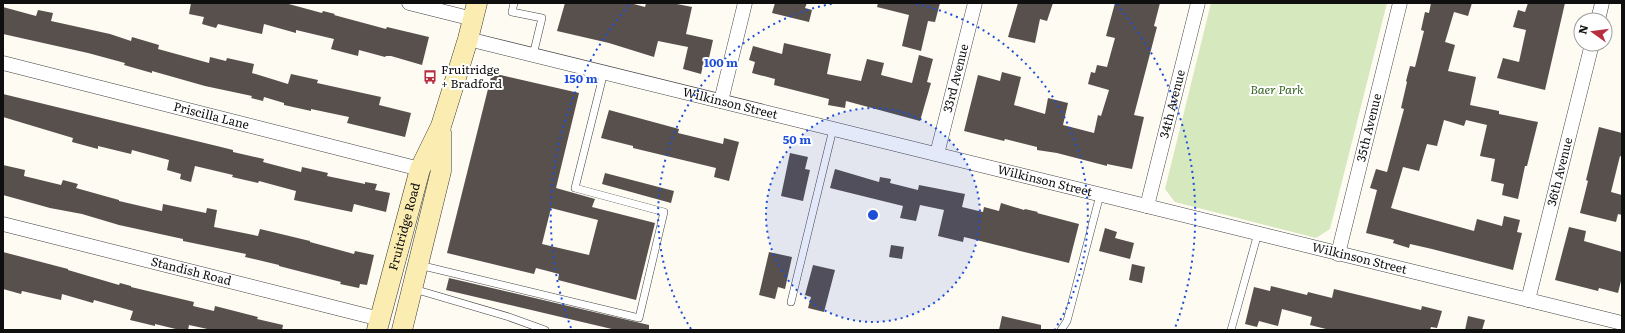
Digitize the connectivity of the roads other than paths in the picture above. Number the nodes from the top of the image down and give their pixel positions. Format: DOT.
graph roads {
  1 [pos="409,3"];
  2 [pos="514,3"];
  3 [pos="746,3"];
  4 [pos="975,3"];
  5 [pos="1198,3"];
  6 [pos="1400,3"];
  7 [pos="475,11"];
  8 [pos="468,39"];
  9 [pos="1590,52"];
  10 [pos="533,55"];
  11 [pos="3,63"];
  12 [pos="604,72"];
  13 [pos="721,101"];
  14 [pos="441,126"];
  15 [pos="833,129"];
  16 [pos="937,154"];
  17 [pos="420,169"];
  18 [pos="1100,195"];
  19 [pos="1147,206"];
  20 [pos="3,224"];
  21 [pos="1258,233"];
  22 [pos="1338,254"];
  23 [pos="417,264"];
  24 [pos="411,289"];
  25 [pos="1528,300"];
  26 [pos="791,302"];
  27 [pos="1622,323"];
  28 [pos="378,325"];
  29 [pos="402,330"];
  30 [pos="545,330"];
  31 [pos="1061,330"];
  32 [pos="1231,330"];
  1 -- 7 [label="street"];
  2 -- 10 [label="lane"];
  3 -- 13 [label="street"];
  4 -- 16 [label="street, 33rd Avenue"];
  5 -- 19 [label="street, 34th Avenue"];
  6 -- 22 [label="street, 35th Avenue"];
  7 -- 8 [label="main road, Fruitridge Road"];
  8 -- 10 [label="street, Wilkinson Street"];
  8 -- 14 [label="main road, Fruitridge Road"];
  9 -- 25 [label="street, 36th Avenue"];
  10 -- 12 [label="street, Wilkinson Street"];
  11 -- 17 [label="street, Priscilla Lane"];
  12 -- 13 [label="street, Wilkinson Street"];
  12 -- 23 [label="lane"];
  13 -- 15 [label="street, Wilkinson Street"];
  14 -- 17 [label="main road, Fruitridge Road"];
  14 -- 23 [label="main road, Fruitridge Road"];
  15 -- 16 [label="street, Wilkinson Street"];
  15 -- 26 [label="lane"];
  16 -- 18 [label="street, Wilkinson Street"];
  17 -- 28 [label="main road, Fruitridge Road"];
  18 -- 19 [label="street, Wilkinson Street"];
  18 -- 31 [label="lane"];
  19 -- 21 [label="street, Wilkinson Street"];
  20 -- 28 [label="street, Standish Road"];
  21 -- 22 [label="street, Wilkinson Street"];
  21 -- 32 [label="lane"];
  22 -- 25 [label="street, Wilkinson Street"];
  23 -- 24 [label="main road, Fruitridge Road"];
  24 -- 29 [label="main road, Fruitridge Road"];
  24 -- 30 [label="lane"];
  25 -- 27 [label="street, Wilkinson Street"];
}
